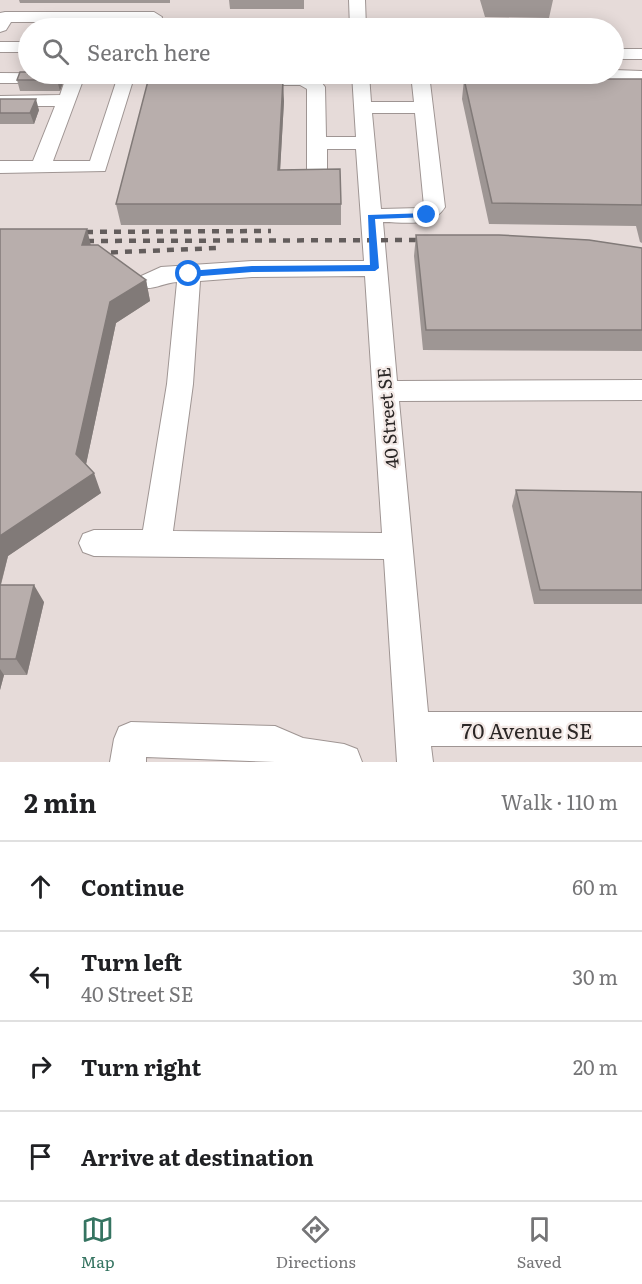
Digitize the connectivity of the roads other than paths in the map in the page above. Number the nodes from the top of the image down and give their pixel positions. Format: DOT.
graph roads {
  1 [pos="14,0"];
  2 [pos="357,0"];
  3 [pos="124,18"];
  4 [pos="154,18"];
  5 [pos="357,18"];
  6 [pos="3,22"];
  7 [pos="18,22"];
  8 [pos="624,44"];
  9 [pos="642,44"];
  10 [pos="4,47"];
  11 [pos="624,54"];
  12 [pos="642,54"];
  13 [pos="0,67"];
  14 [pos="624,75"];
  15 [pos="642,76"];
  16 [pos="0,78"];
  17 [pos="18,82"];
  18 [pos="25,84"];
  19 [pos="55,84"];
  20 [pos="73,84"];
  21 [pos="124,84"];
  22 [pos="310,84"];
  23 [pos="361,84"];
  24 [pos="421,84"];
  25 [pos="41,88"];
  26 [pos="0,100"];
  27 [pos="67,100"];
  28 [pos="424,107"];
  29 [pos="363,108"];
  30 [pos="317,143"];
  31 [pos="366,143"];
  32 [pos="0,167"];
  33 [pos="41,167"];
  34 [pos="317,182"];
  35 [pos="371,216"];
  36 [pos="375,268"];
  37 [pos="189,274"];
  38 [pos="147,282"];
  39 [pos="642,390"];
  40 [pos="385,391"];
  41 [pos="94,543"];
  42 [pos="156,544"];
  43 [pos="398,546"];
  44 [pos="642,729"];
  45 [pos="414,746"];
  46 [pos="128,762"];
  47 [pos="344,762"];
  1 -- 6 [label="street"];
  2 -- 5 [label="street"];
  3 -- 4 [label="street"];
  6 -- 7 [label="street"];
  8 -- 9 [label="street"];
  10 -- 13 [label="street"];
  11 -- 12 [label="street"];
  14 -- 15 [label="street"];
  16 -- 17 [label="street"];
  18 -- 25 [label="street"];
  19 -- 25 [label="street"];
  20 -- 27 [label="street"];
  21 -- 33 [label="street"];
  22 -- 30 [label="street"];
  23 -- 29 [label="street, 40 Street SE"];
  24 -- 28 [label="street"];
  25 -- 26 [label="street"];
  25 -- 27 [label="street"];
  27 -- 33 [label="street"];
  28 -- 29 [label="street"];
  28 -- 35 [label="street"];
  29 -- 31 [label="street, 40 Street SE"];
  30 -- 31 [label="street"];
  30 -- 34 [label="street"];
  31 -- 35 [label="street, 40 Street SE"];
  32 -- 33 [label="street"];
  35 -- 36 [label="street, 40 Street SE"];
  36 -- 37 [label="street"];
  36 -- 40 [label="street, 40 Street SE"];
  37 -- 38 [label="street"];
  37 -- 42 [label="street"];
  39 -- 40 [label="street"];
  40 -- 43 [label="street, 40 Street SE"];
  41 -- 42 [label="street"];
  42 -- 43 [label="street"];
  43 -- 45 [label="street, 40 Street SE"];
  44 -- 45 [label="street, 70 Avenue SE"];
  46 -- 47 [label="street"];
}
